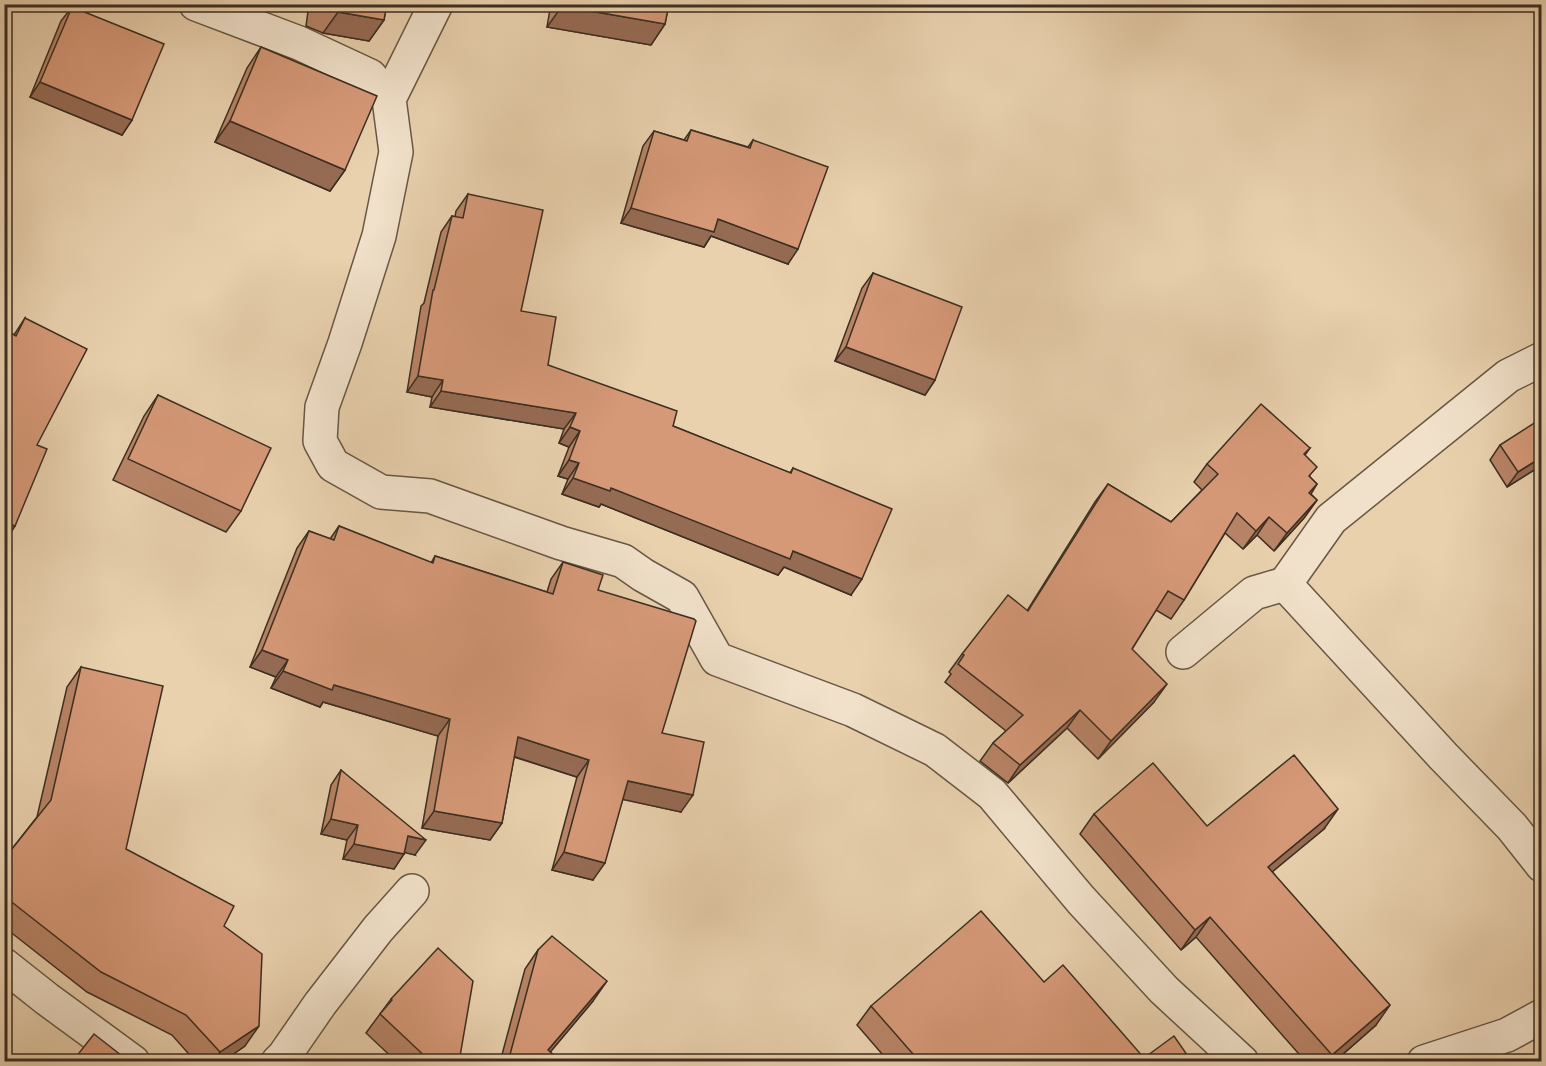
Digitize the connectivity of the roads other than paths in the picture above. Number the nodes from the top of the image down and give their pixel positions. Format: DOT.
graph roads {
  1 [pos="196,4"];
  2 [pos="436,4"];
  3 [pos="389,99"];
  4 [pos="1542,359"];
  5 [pos="1285,584"];
  6 [pos="1183,652"];
  7 [pos="1542,865"];
  8 [pos="412,891"];
  9 [pos="4,965"];
  10 [pos="1542,1016"];
  11 [pos="133,1062"];
  12 [pos="278,1062"];
  13 [pos="1242,1062"];
  14 [pos="1425,1062"];
  1 -- 3 [label="street"];
  2 -- 3 [label="street"];
  3 -- 13 [label="street"];
  4 -- 5 [label="street"];
  5 -- 6 [label="street"];
  5 -- 7 [label="street"];
  8 -- 12 [label="street"];
  9 -- 11 [label="street"];
  10 -- 14 [label="street"];
}
